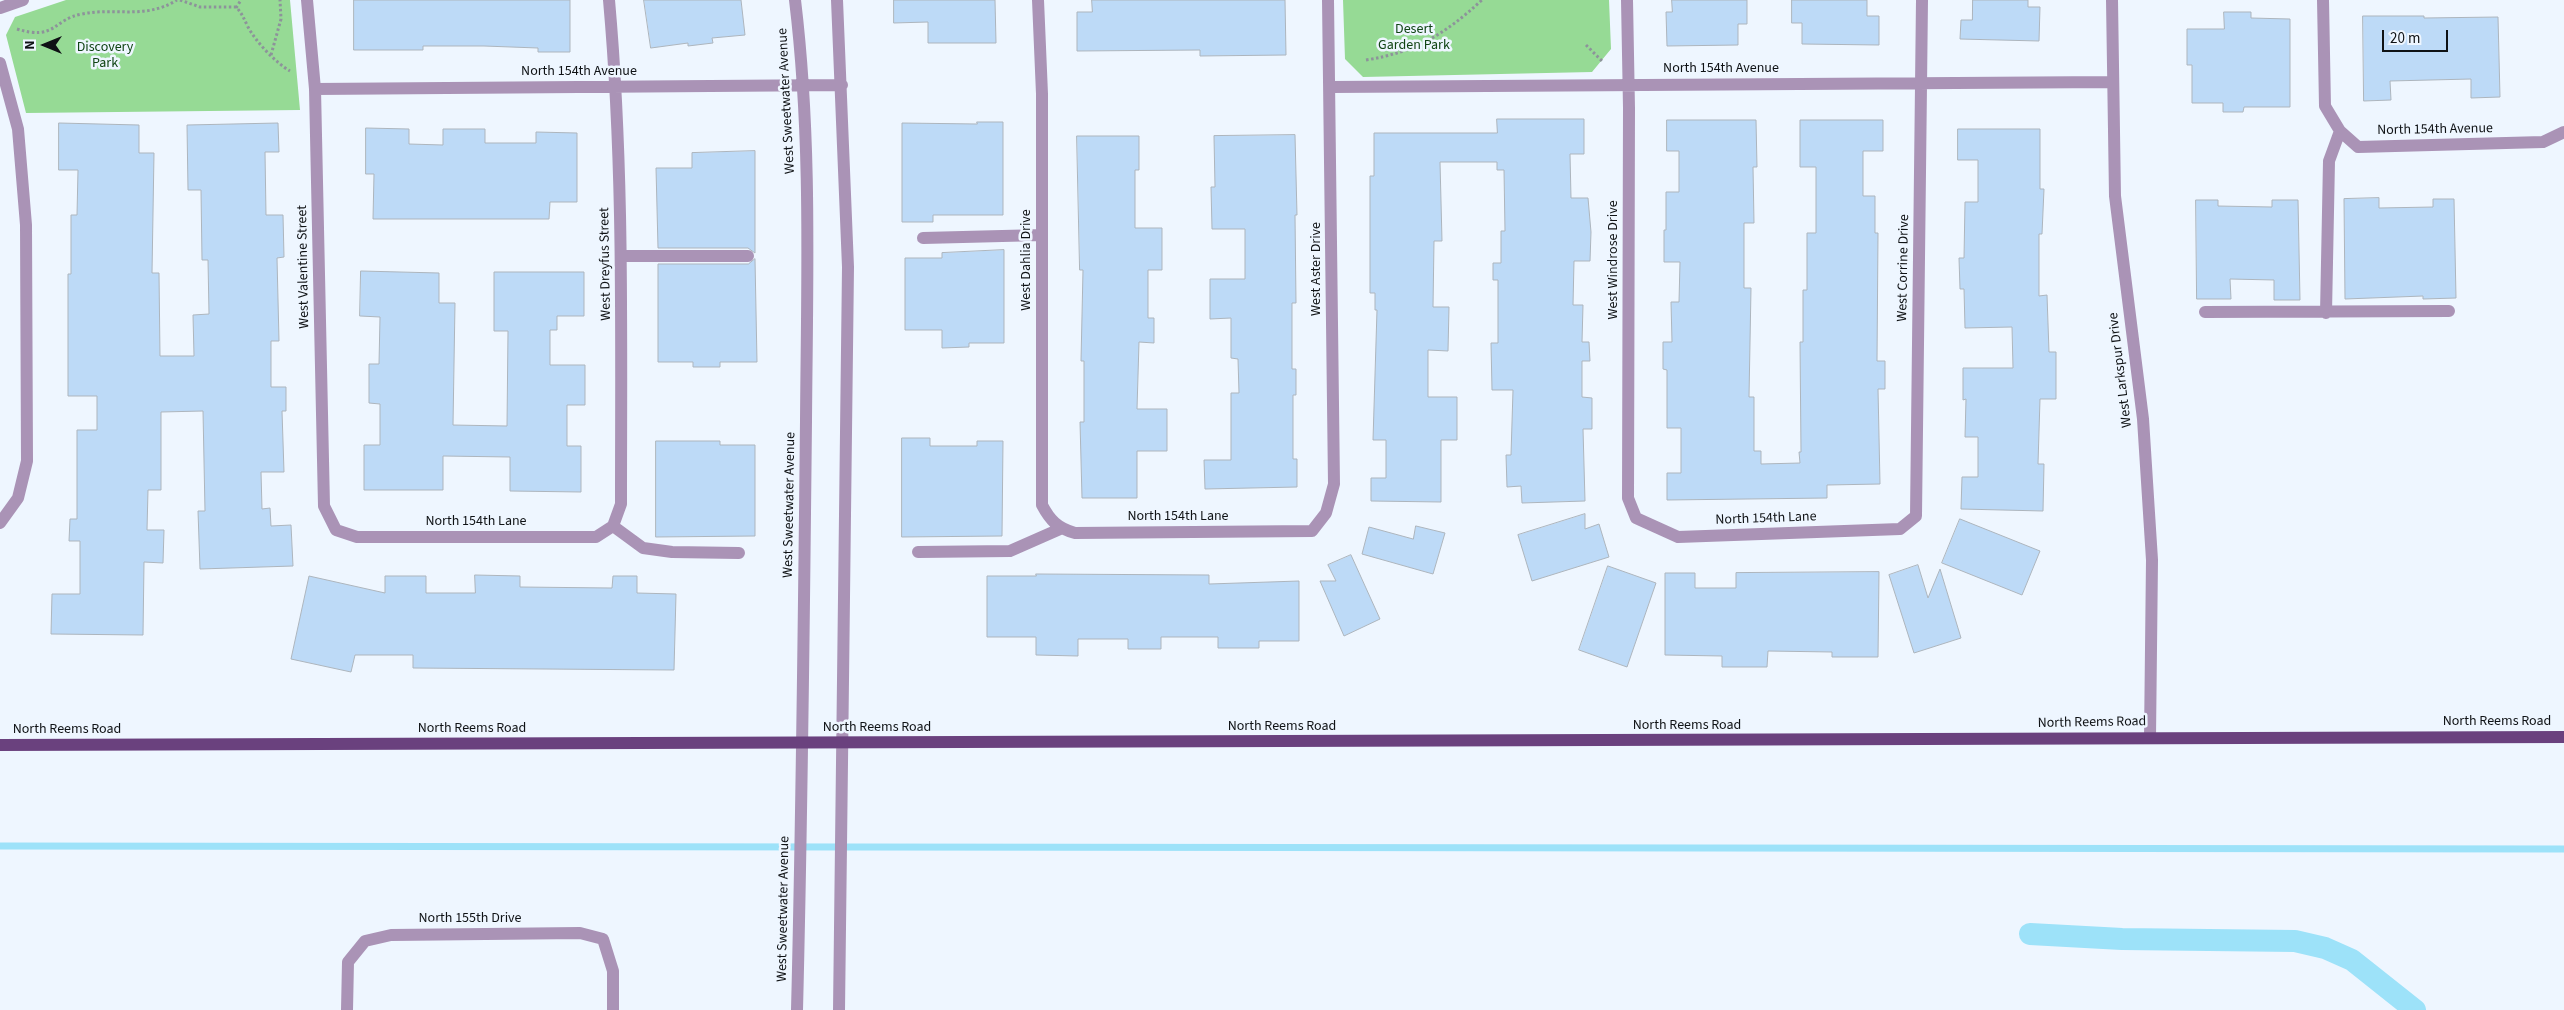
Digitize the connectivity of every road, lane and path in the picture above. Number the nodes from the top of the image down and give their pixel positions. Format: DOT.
graph roads {
  1 [pos="23,0"];
  2 [pos="178,0"];
  3 [pos="241,0"];
  4 [pos="280,0"];
  5 [pos="307,0"];
  6 [pos="609,0"];
  7 [pos="795,0"];
  8 [pos="837,0"];
  9 [pos="1038,0"];
  10 [pos="1328,0"];
  11 [pos="1482,0"];
  12 [pos="1627,0"];
  13 [pos="1922,0"];
  14 [pos="2112,0"];
  15 [pos="2323,0"];
  16 [pos="0,8"];
  17 [pos="236,8"];
  18 [pos="17,29"];
  19 [pos="1586,45"];
  20 [pos="271,56"];
  21 [pos="1366,60"];
  22 [pos="1603,62"];
  23 [pos="0,63"];
  24 [pos="290,71"];
  25 [pos="1922,82"];
  26 [pos="2112,82"];
  27 [pos="1628,84"];
  28 [pos="842,85"];
  29 [pos="804,86"];
  30 [pos="617,87"];
  31 [pos="1331,88"];
  32 [pos="316,89"];
  33 [pos="2340,131"];
  34 [pos="2564,132"];
  35 [pos="1042,235"];
  36 [pos="923,238"];
  37 [pos="621,256"];
  38 [pos="748,256"];
  39 [pos="2449,311"];
  40 [pos="2205,312"];
  41 [pos="2326,313"];
  42 [pos="1636,518"];
  43 [pos="0,524"];
  44 [pos="613,526"];
  45 [pos="1060,529"];
  46 [pos="1900,529"];
  47 [pos="336,530"];
  48 [pos="1312,531"];
  49 [pos="918,552"];
  50 [pos="739,553"];
  51 [pos="2150,737"];
  52 [pos="2564,737"];
  53 [pos="802,743"];
  54 [pos="842,743"];
  55 [pos="0,745"];
  56 [pos="347,1010"];
  57 [pos="613,1010"];
  58 [pos="797,1010"];
  59 [pos="839,1010"];
  1 -- 16 [label="street"];
  2 -- 17 [label="path"];
  2 -- 18 [label="path"];
  3 -- 17 [label="path"];
  4 -- 20 [label="path"];
  5 -- 32 [label="street, West Valentine Street"];
  6 -- 30 [label="street, West Dreyfus Street"];
  7 -- 29 [label="street, West Sweetwater Avenue"];
  8 -- 28 [label="street"];
  9 -- 35 [label="street, West Dahlia Drive"];
  10 -- 31 [label="street, West Aster Drive"];
  11 -- 21 [label="path"];
  12 -- 27 [label="street, West Windrose Drive"];
  13 -- 25 [label="street, West Corrine Drive"];
  14 -- 26 [label="street, West Larkspur Drive"];
  15 -- 33 [label="street, North 154th Avenue"];
  17 -- 20 [label="path"];
  19 -- 22 [label="path"];
  20 -- 24 [label="path"];
  23 -- 43 [label="street"];
  25 -- 26 [label="street, North 154th Avenue"];
  25 -- 27 [label="street, North 154th Avenue"];
  25 -- 46 [label="street, West Corrine Drive"];
  26 -- 51 [label="street, West Larkspur Drive"];
  27 -- 31 [label="street, North 154th Avenue"];
  27 -- 42 [label="street, West Windrose Drive"];
  28 -- 29 [label="street, North 154th Avenue"];
  28 -- 54 [label="street"];
  29 -- 30 [label="street, North 154th Avenue"];
  29 -- 53 [label="street, West Sweetwater Avenue"];
  30 -- 32 [label="street, North 154th Avenue"];
  30 -- 37 [label="street, West Dreyfus Street"];
  31 -- 48 [label="street, West Aster Drive"];
  32 -- 47 [label="street, West Valentine Street"];
  33 -- 34 [label="street, North 154th Avenue"];
  33 -- 41 [label="street"];
  35 -- 36 [label="street"];
  35 -- 45 [label="street, West Dahlia Drive"];
  37 -- 38 [label="street"];
  37 -- 44 [label="street, West Dreyfus Street"];
  39 -- 41 [label="street"];
  40 -- 41 [label="street"];
  42 -- 46 [label="street, North 154th Lane"];
  44 -- 47 [label="street, North 154th Lane"];
  44 -- 50 [label="street"];
  45 -- 48 [label="street, North 154th Lane"];
  45 -- 49 [label="street"];
  51 -- 52 [label="main road, North Reems Road"];
  51 -- 54 [label="main road, North Reems Road"];
  53 -- 54 [label="main road, North Reems Road"];
  53 -- 55 [label="main road, North Reems Road"];
  53 -- 58 [label="street, West Sweetwater Avenue"];
  54 -- 59 [label="street"];
  56 -- 57 [label="street, North 155th Drive"];
}
